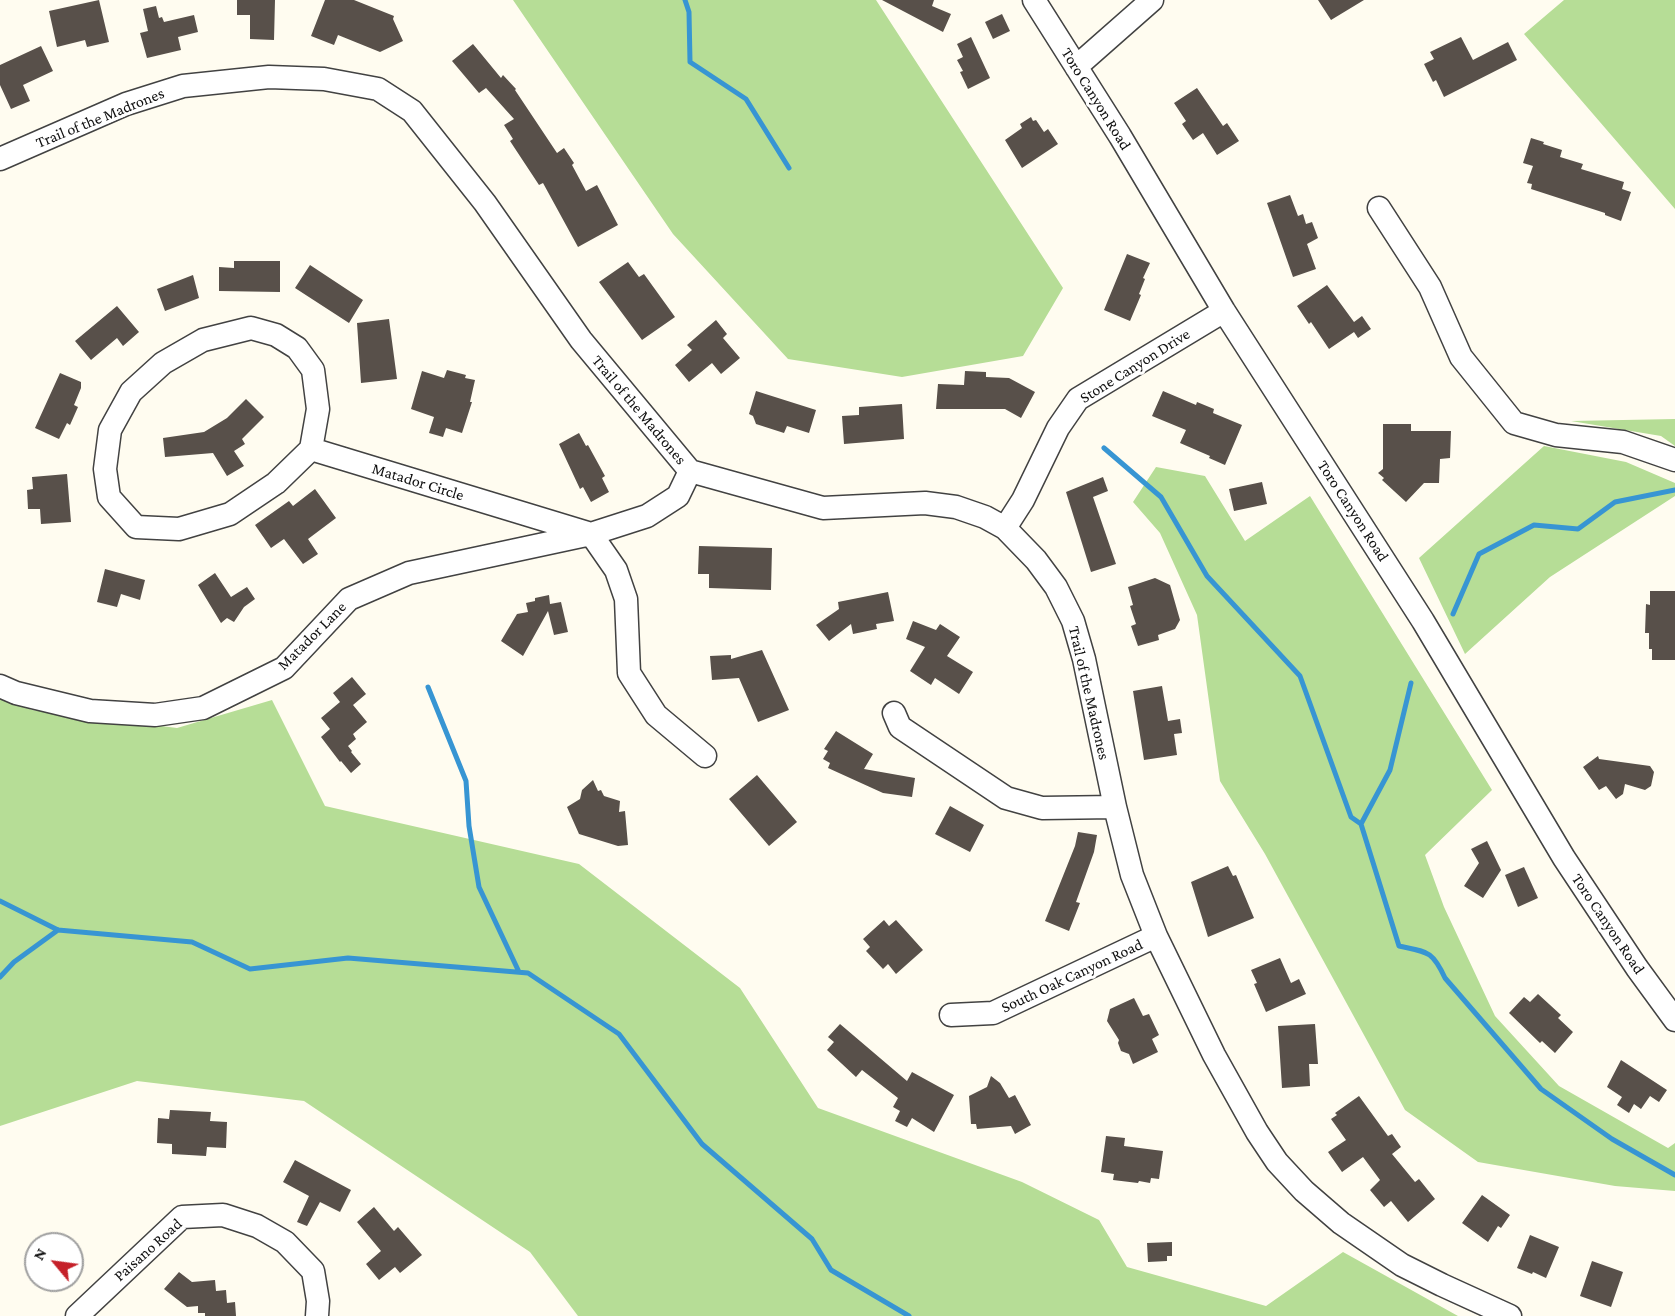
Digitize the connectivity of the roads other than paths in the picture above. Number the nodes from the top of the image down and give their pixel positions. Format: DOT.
graph roads {
  1 [pos="1034,0"];
  2 [pos="1152,0"];
  3 [pos="1076,67"];
  4 [pos="0,159"];
  5 [pos="1379,208"];
  6 [pos="1224,311"];
  7 [pos="311,449"];
  8 [pos="1675,460"];
  9 [pos="690,471"];
  10 [pos="1005,528"];
  11 [pos="591,534"];
  12 [pos="0,686"];
  13 [pos="894,713"];
  14 [pos="705,756"];
  15 [pos="1115,807"];
  16 [pos="1156,936"];
  17 [pos="951,1015"];
  18 [pos="1675,1020"];
  19 [pos="77,1316"];
  20 [pos="317,1316"];
  21 [pos="1510,1316"];
  1 -- 3 [label="street, Toro Canyon Road"];
  2 -- 3 [label="street"];
  3 -- 6 [label="street, Toro Canyon Road"];
  4 -- 9 [label="street, Trail of the Madrones"];
  5 -- 8 [label="street"];
  6 -- 10 [label="street, Stone Canyon Drive"];
  6 -- 18 [label="street, Toro Canyon Road"];
  7 -- 7 [label="street"];
  7 -- 11 [label="street, Matador Circle"];
  9 -- 10 [label="street, Trail of the Madrones"];
  9 -- 11 [label="street, Matador Lane"];
  10 -- 15 [label="street, Trail of the Madrones"];
  11 -- 12 [label="street, Matador Lane"];
  11 -- 14 [label="street"];
  13 -- 15 [label="street"];
  15 -- 16 [label="street, Trail of the Madrones"];
  16 -- 17 [label="street, South Oak Canyon Road"];
  16 -- 21 [label="street, Trail of the Madrones"];
  19 -- 20 [label="street, Paisano Road"];
}
